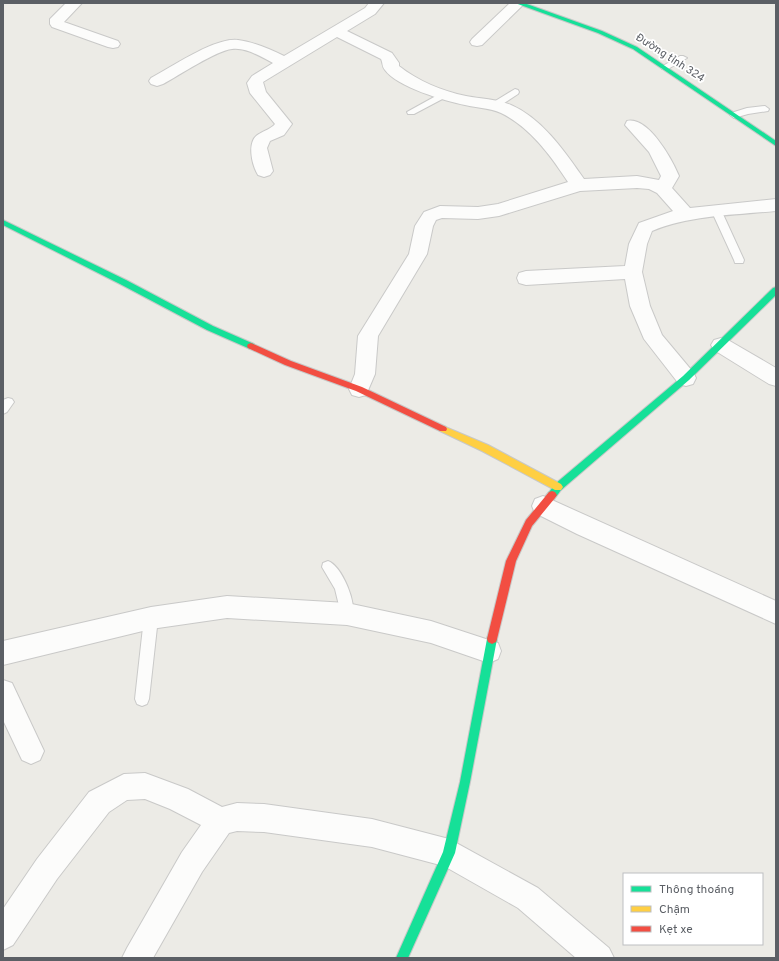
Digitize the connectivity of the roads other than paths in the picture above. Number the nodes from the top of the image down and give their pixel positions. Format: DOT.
graph roads {
  1 [pos="75,3"];
  2 [pos="376,3"];
  3 [pos="518,3"];
  4 [pos="336,31"];
  5 [pos="477,42"];
  6 [pos="114,44"];
  7 [pos="683,58"];
  8 [pos="284,62"];
  9 [pos="665,67"];
  10 [pos="157,81"];
  11 [pos="515,92"];
  12 [pos="445,94"];
  13 [pos="495,106"];
  14 [pos="765,109"];
  15 [pos="410,112"];
  16 [pos="734,115"];
  17 [pos="632,125"];
  18 [pos="775,141"];
  19 [pos="264,171"];
  20 [pos="579,185"];
  21 [pos="663,189"];
  22 [pos="776,205"];
  23 [pos="717,212"];
  24 [pos="686,214"];
  25 [pos="3,222"];
  26 [pos="739,260"];
  27 [pos="633,272"];
  28 [pos="526,278"];
  29 [pos="776,290"];
  30 [pos="721,345"];
  31 [pos="686,378"];
  32 [pos="776,378"];
  33 [pos="359,389"];
  34 [pos="558,488"];
  35 [pos="543,506"];
  36 [pos="328,567"];
  37 [pos="775,610"];
  38 [pos="347,614"];
  39 [pos="151,618"];
  40 [pos="489,651"];
  41 [pos="3,653"];
  42 [pos="3,692"];
  43 [pos="142,699"];
  44 [pos="31,751"];
  45 [pos="221,821"];
  46 [pos="449,853"];
  47 [pos="3,935"];
  48 [pos="587,954"];
  49 [pos="137,958"];
  50 [pos="402,958"];
  1 -- 6 [label="street"];
  2 -- 4 [label="street"];
  3 -- 5 [label="street"];
  3 -- 9 [label="street, Đường tỉnh 324"];
  4 -- 8 [label="street"];
  4 -- 12 [label="street"];
  7 -- 9 [label="lane"];
  8 -- 10 [label="street"];
  8 -- 19 [label="street"];
  9 -- 16 [label="street, Đường tỉnh 324"];
  11 -- 13 [label="lane"];
  12 -- 13 [label="street"];
  12 -- 15 [label="lane"];
  13 -- 20 [label="street"];
  14 -- 16 [label="lane"];
  16 -- 18 [label="street, Đường tỉnh 324"];
  17 -- 21 [label="street"];
  20 -- 21 [label="street"];
  20 -- 33 [label="street"];
  21 -- 24 [label="street"];
  22 -- 23 [label="street"];
  23 -- 24 [label="street"];
  23 -- 26 [label="lane"];
  24 -- 27 [label="street"];
  25 -- 33 [label="street"];
  27 -- 28 [label="street"];
  27 -- 31 [label="street"];
  29 -- 30 [label="street"];
  30 -- 31 [label="street"];
  30 -- 32 [label="street"];
  31 -- 34 [label="street"];
  33 -- 34 [label="street"];
  34 -- 35 [label="street"];
  35 -- 37 [label="street"];
  35 -- 40 [label="street"];
  36 -- 38 [label="lane"];
  38 -- 39 [label="street"];
  38 -- 40 [label="street"];
  39 -- 41 [label="street"];
  39 -- 43 [label="lane"];
  40 -- 46 [label="street"];
  42 -- 44 [label="street"];
  45 -- 46 [label="street"];
  45 -- 47 [label="street"];
  45 -- 49 [label="street"];
  46 -- 48 [label="street"];
  46 -- 50 [label="street"];
}
